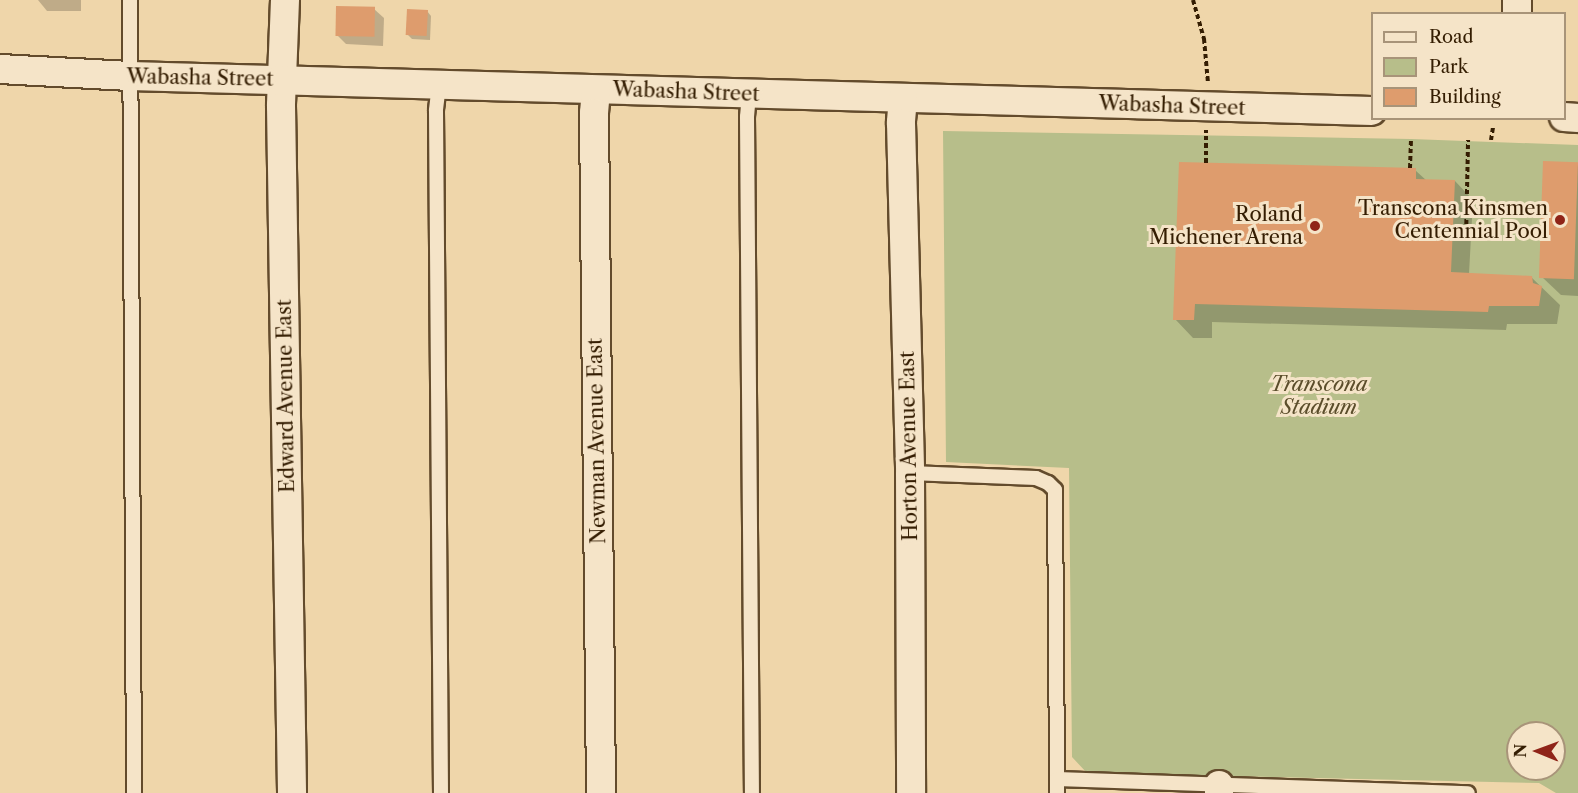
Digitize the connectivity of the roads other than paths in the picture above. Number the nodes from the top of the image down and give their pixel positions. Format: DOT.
graph roads {
  1 [pos="130,0"];
  2 [pos="285,0"];
  3 [pos="0,69"];
  4 [pos="130,76"];
  5 [pos="284,80"];
  6 [pos="439,85"];
  7 [pos="596,90"];
  8 [pos="749,94"];
  9 [pos="903,98"];
  10 [pos="1371,111"];
  11 [pos="910,473"];
  12 [pos="1057,779"];
  13 [pos="1219,789"];
  14 [pos="1366,792"];
  15 [pos="134,793"];
  16 [pos="292,793"];
  17 [pos="441,793"];
  18 [pos="601,793"];
  19 [pos="752,793"];
  20 [pos="911,793"];
  21 [pos="1057,793"];
  22 [pos="1468,793"];
  1 -- 4 [label="lane"];
  2 -- 5 [label="street, Edward Avenue East"];
  3 -- 4 [label="street, Wabasha Street"];
  4 -- 5 [label="street, Wabasha Street"];
  4 -- 15 [label="lane"];
  5 -- 6 [label="street, Wabasha Street"];
  5 -- 16 [label="street, Edward Avenue East"];
  6 -- 7 [label="street, Wabasha Street"];
  6 -- 17 [label="lane"];
  7 -- 8 [label="street, Wabasha Street"];
  7 -- 18 [label="street, Newman Avenue East"];
  8 -- 9 [label="street, Wabasha Street"];
  8 -- 19 [label="lane"];
  9 -- 10 [label="street, Wabasha Street"];
  9 -- 11 [label="street, Horton Avenue East"];
  11 -- 12 [label="lane"];
  11 -- 20 [label="street, Horton Avenue East"];
  12 -- 13 [label="lane"];
  12 -- 21 [label="lane"];
  13 -- 14 [label="lane"];
  14 -- 22 [label="lane"];
}
